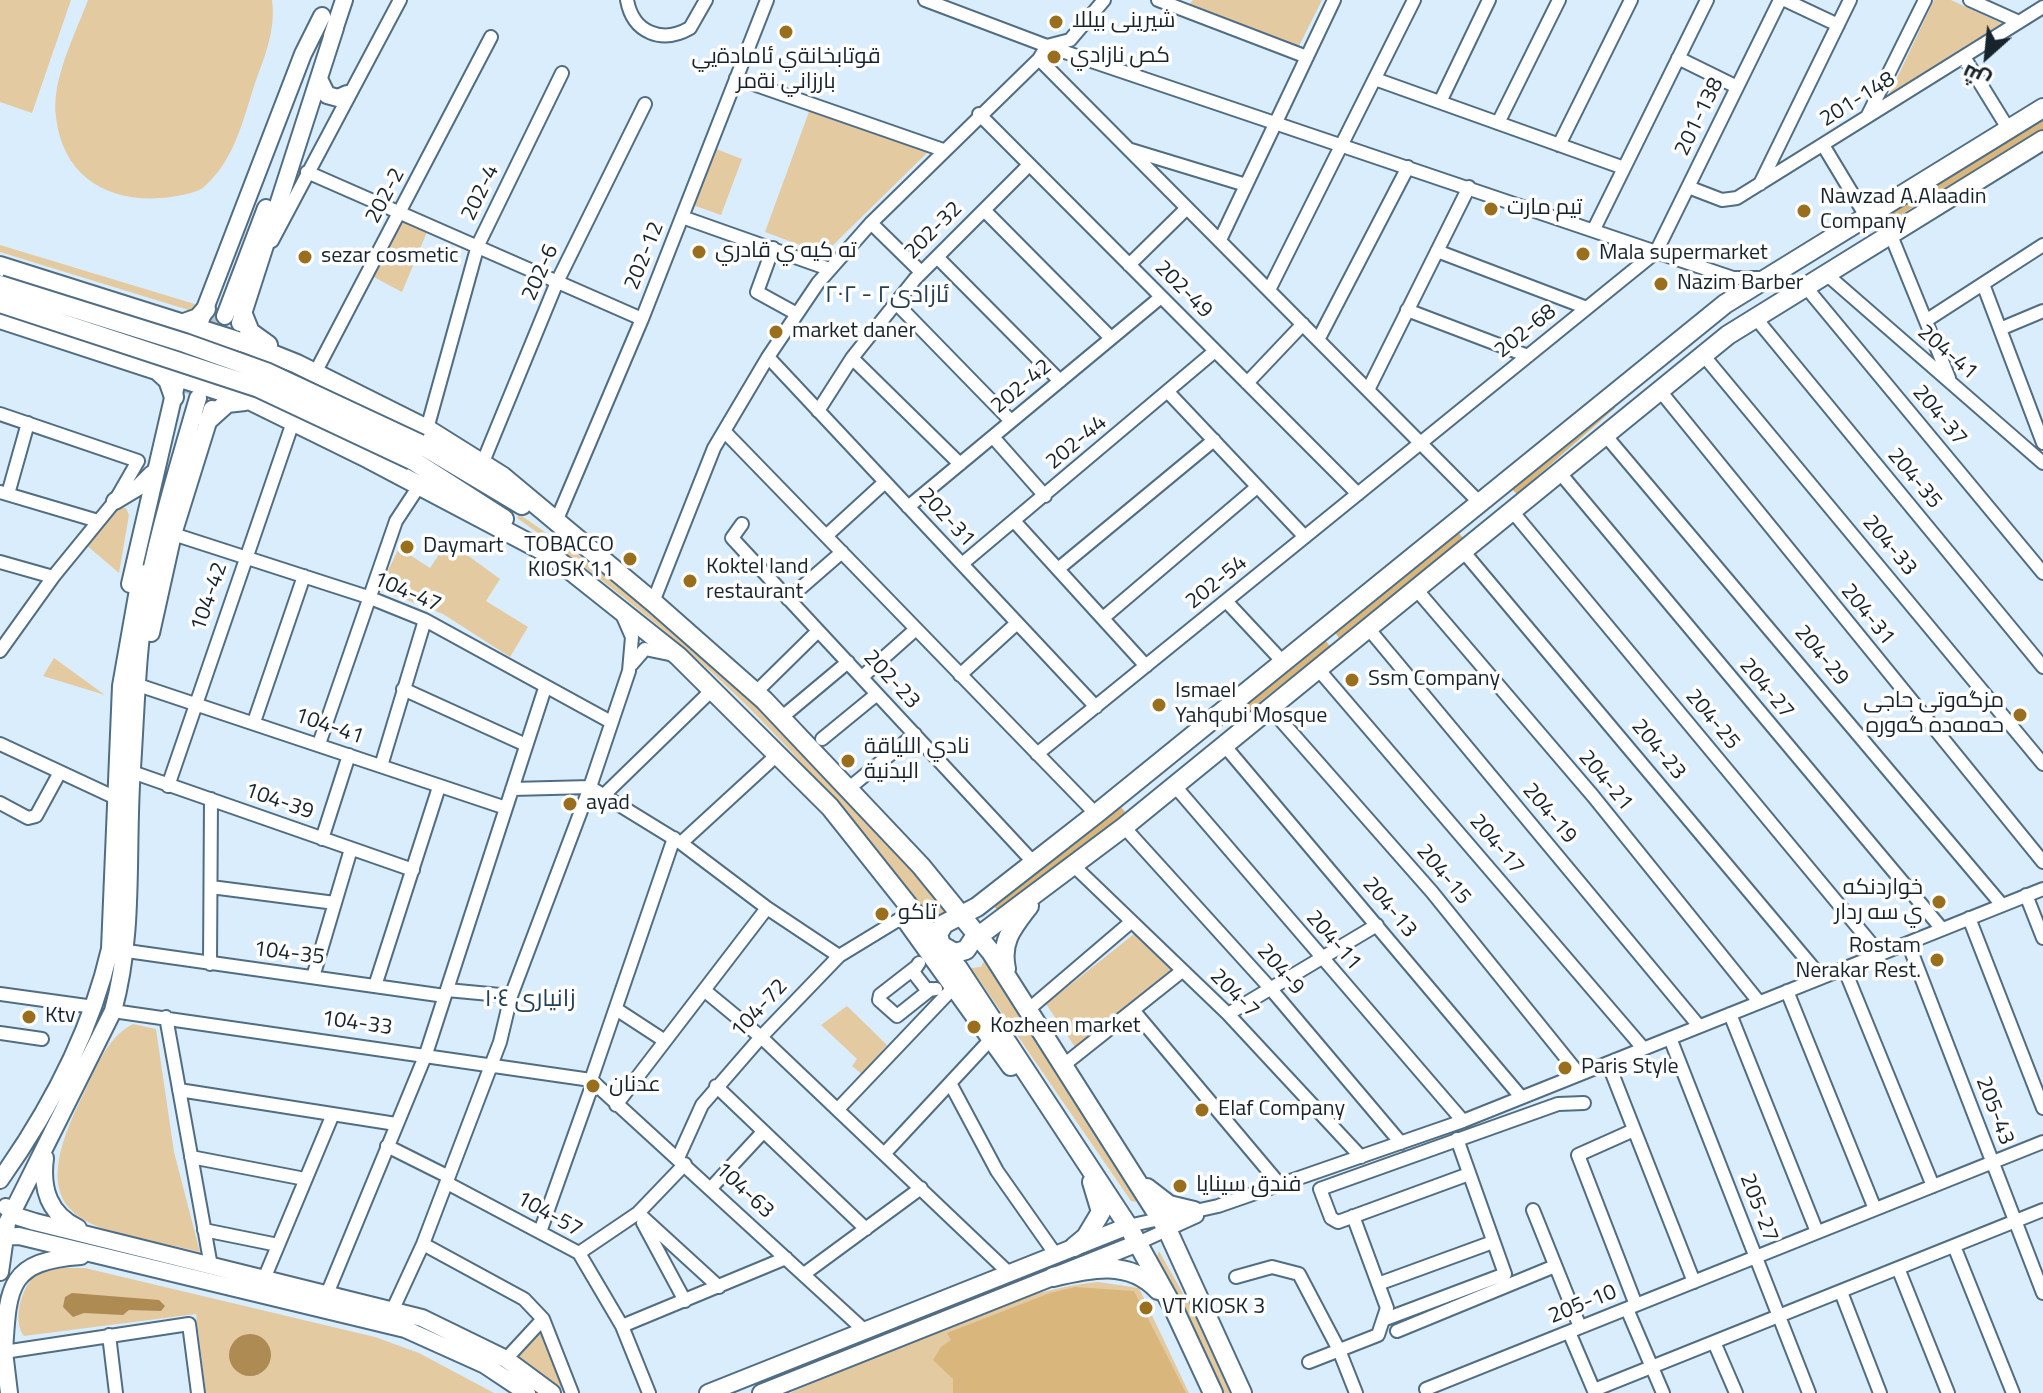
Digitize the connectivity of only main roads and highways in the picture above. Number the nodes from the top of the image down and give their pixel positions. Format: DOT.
graph roads {
  1 [pos="344,0"];
  2 [pos="325,8"];
  3 [pos="335,28"];
  4 [pos="320,81"];
  5 [pos="347,94"];
  6 [pos="2043,108"];
  7 [pos="2043,140"];
  8 [pos="0,266"];
  9 [pos="0,285"];
  10 [pos="0,303"];
  11 [pos="222,312"];
  12 [pos="0,319"];
  13 [pos="188,324"];
  14 [pos="247,344"];
  15 [pos="297,364"];
  16 [pos="151,366"];
  17 [pos="1644,370"];
  18 [pos="178,375"];
  19 [pos="1661,392"];
  20 [pos="228,393"];
  21 [pos="187,396"];
  22 [pos="1609,399"];
  23 [pos="251,401"];
  24 [pos="207,421"];
  25 [pos="1624,422"];
  26 [pos="419,444"];
  27 [pos="154,471"];
  28 [pos="144,515"];
  29 [pos="555,524"];
  30 [pos="551,555"];
  31 [pos="132,665"];
  32 [pos="794,772"];
  33 [pos="1135,782"];
  34 [pos="1153,802"];
  35 [pos="921,866"];
  36 [pos="1009,882"];
  37 [pos="120,883"];
  38 [pos="1040,891"];
  39 [pos="967,928"];
  40 [pos="934,947"];
  41 [pos="1007,975"];
  42 [pos="1046,1100"];
  43 [pos="54,1131"];
  44 [pos="26,1144"];
  45 [pos="1081,1154"];
  46 [pos="0,1163"];
  47 [pos="1130,1168"];
  48 [pos="0,1180"];
  49 [pos="4,1221"];
  50 [pos="1128,1226"];
  51 [pos="1138,1243"];
  52 [pos="101,1247"];
  53 [pos="1074,1247"];
  54 [pos="0,1272"];
  55 [pos="1053,1277"];
  56 [pos="1191,1278"];
  57 [pos="928,1306"];
  58 [pos="1173,1307"];
  59 [pos="0,1319"];
  60 [pos="936,1324"];
  61 [pos="4,1352"];
  62 [pos="9,1393"];
  63 [pos="527,1393"];
  64 [pos="552,1393"];
  65 [pos="708,1393"];
  66 [pos="761,1393"];
  67 [pos="1213,1393"];
  68 [pos="1242,1393"];
  1 -- 3 [label="main road"];
  2 -- 11 [label="main road"];
  3 -- 4 [label="main road"];
  3 -- 11 [label="main road"];
  4 -- 5 [label="main road"];
  4 -- 11 [label="main road"];
  6 -- 17 [label="highway"];
  7 -- 19 [label="highway"];
  8 -- 13 [label="highway"];
  9 -- 26 [label="highway, bridge"];
  10 -- 26 [label="highway, bridge"];
  11 -- 13 [label="highway"];
  11 -- 14 [label="main road"];
  11 -- 15 [label="highway"];
  12 -- 16 [label="highway"];
  13 -- 14 [label="highway"];
  13 -- 18 [label="main road"];
  14 -- 15 [label="highway"];
  14 -- 20 [label="main road"];
  15 -- 26 [label="highway"];
  16 -- 18 [label="highway"];
  16 -- 21 [label="highway"];
  17 -- 19 [label="highway"];
  17 -- 22 [label="highway"];
  18 -- 20 [label="highway"];
  18 -- 21 [label="main road"];
  19 -- 25 [label="highway"];
  20 -- 23 [label="highway"];
  20 -- 24 [label="main road"];
  21 -- 27 [label="main road"];
  21 -- 31 [label="main road"];
  22 -- 25 [label="highway"];
  22 -- 33 [label="highway"];
  23 -- 24 [label="highway"];
  23 -- 30 [label="highway"];
  24 -- 31 [label="main road"];
  25 -- 34 [label="highway"];
  26 -- 29 [label="highway"];
  26 -- 29 [label="highway"];
  26 -- 30 [label="highway"];
  27 -- 28 [label="main road"];
  27 -- 28 [label="main road"];
  28 -- 31 [label="main road"];
  29 -- 35 [label="highway"];
  30 -- 32 [label="highway"];
  31 -- 37 [label="main road"];
  31 -- 37 [label="main road"];
  32 -- 40 [label="highway"];
  32 -- 40 [label="highway"];
  33 -- 34 [label="highway"];
  33 -- 36 [label="highway"];
  34 -- 38 [label="highway"];
  35 -- 36 [label="highway"];
  35 -- 39 [label="highway"];
  36 -- 39 [label="highway"];
  37 -- 43 [label="main road"];
  37 -- 44 [label="main road"];
  38 -- 39 [label="highway"];
  38 -- 41 [label="highway"];
  39 -- 40 [label="highway"];
  39 -- 40 [label="highway"];
  39 -- 41 [label="highway"];
  40 -- 42 [label="highway"];
  40 -- 42 [label="highway"];
  41 -- 47 [label="highway"];
  42 -- 45 [label="highway"];
  43 -- 49 [label="main road"];
  43 -- 52 [label="main road"];
  44 -- 46 [label="main road"];
  44 -- 48 [label="main road"];
  45 -- 50 [label="highway"];
  45 -- 53 [label="highway"];
  47 -- 56 [label="highway"];
  47 -- 56 [label="highway"];
  49 -- 52 [label="main road"];
  49 -- 54 [label="main road"];
  50 -- 51 [label="highway"];
  50 -- 53 [label="main road"];
  51 -- 55 [label="main road"];
  51 -- 58 [label="highway"];
  52 -- 61 [label="main road"];
  52 -- 63 [label="main road"];
  52 -- 64 [label="main road"];
  53 -- 57 [label="main road"];
  55 -- 58 [label="highway"];
  55 -- 60 [label="main road"];
  56 -- 68 [label="highway"];
  57 -- 60 [label="main road"];
  57 -- 65 [label="main road"];
  58 -- 67 [label="highway"];
  59 -- 61 [label="main road"];
  60 -- 66 [label="main road"];
  61 -- 62 [label="main road"];
}
